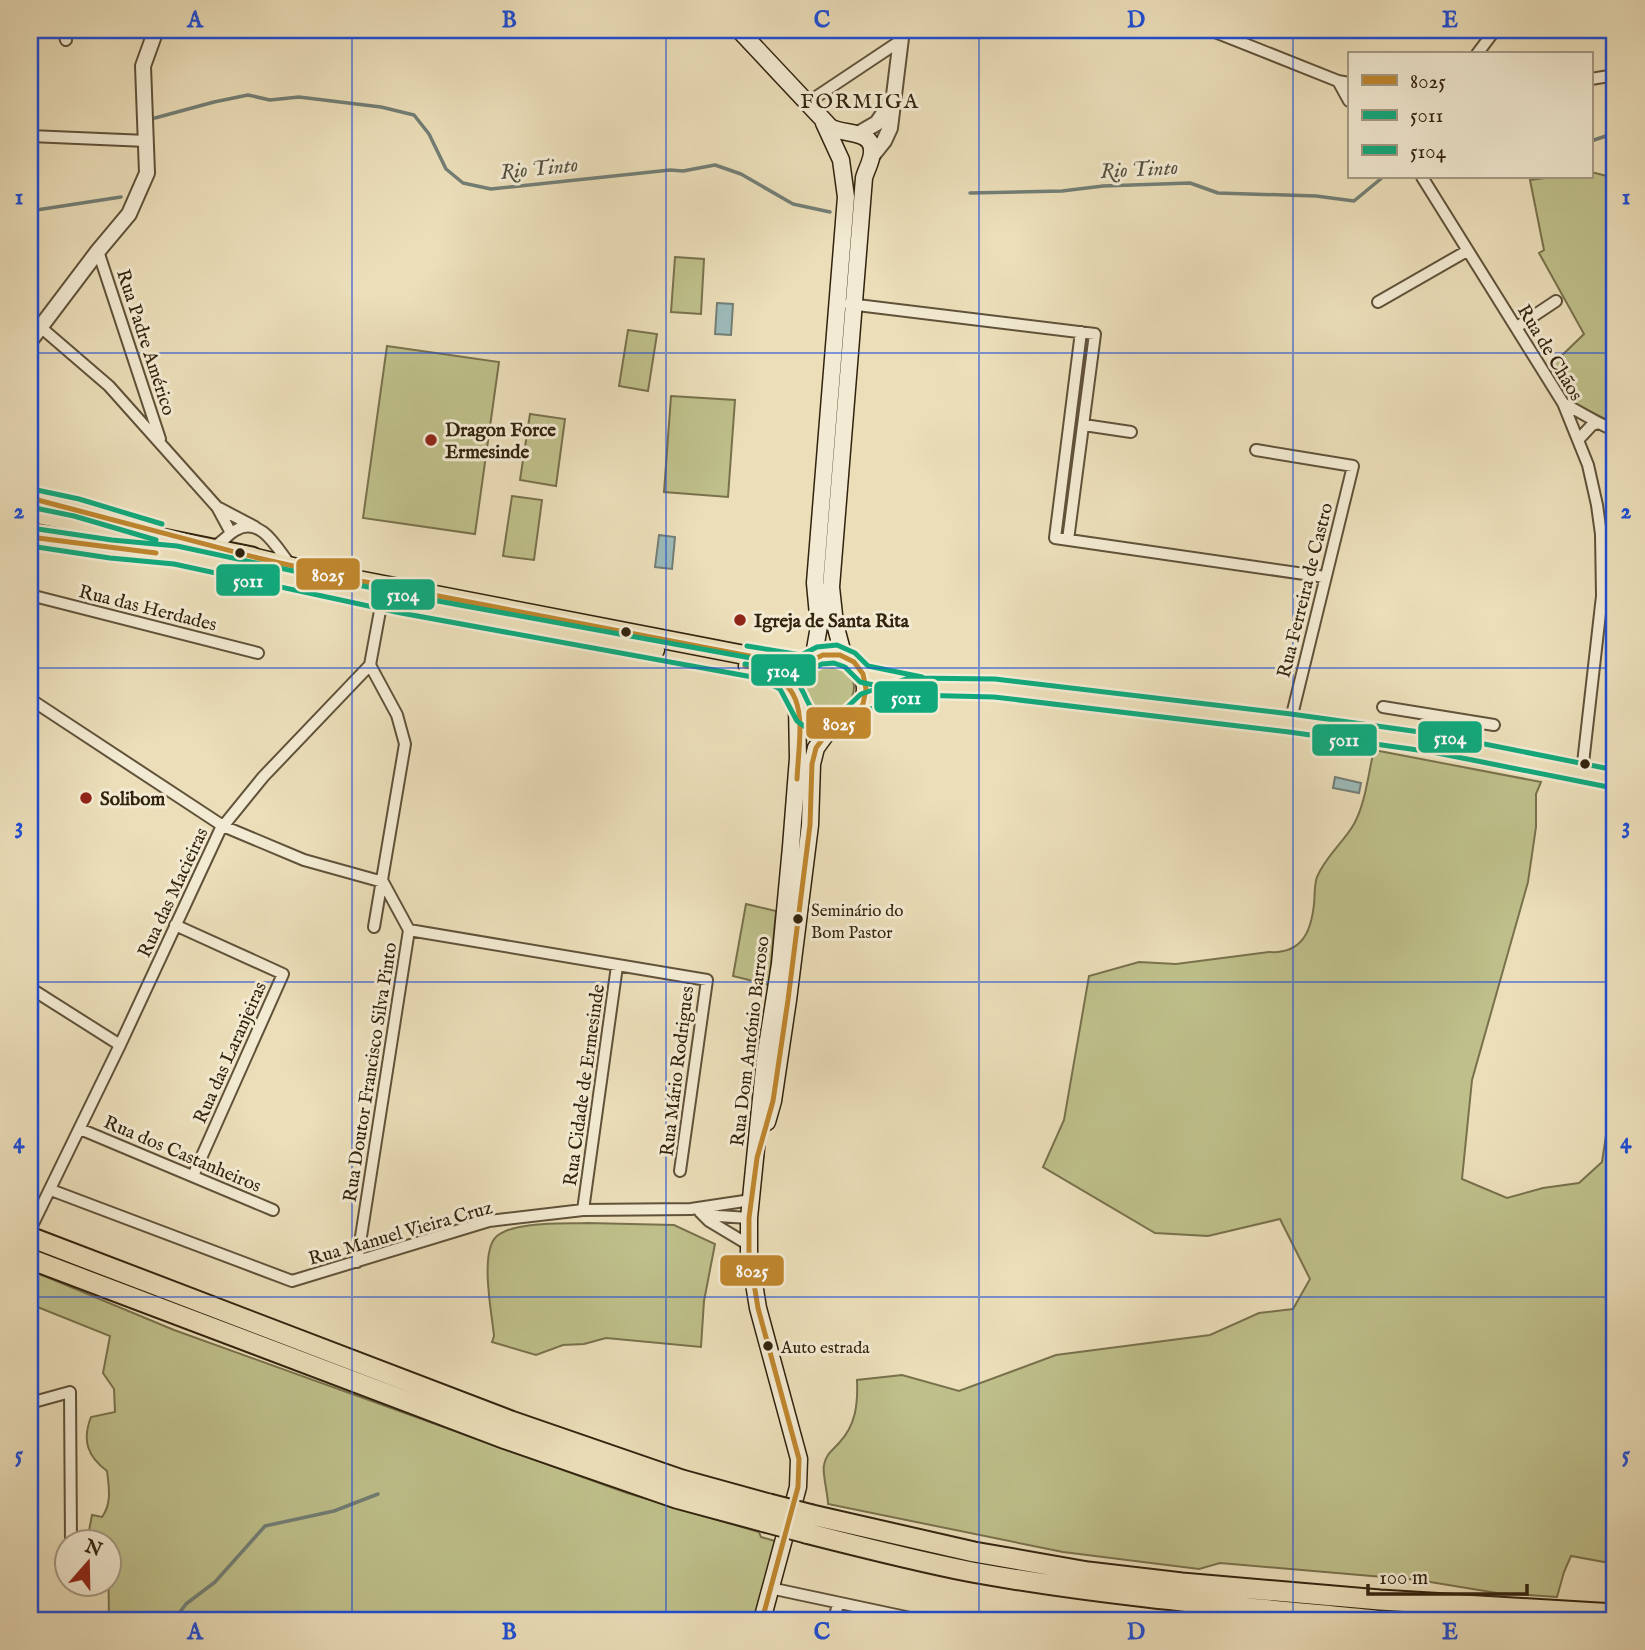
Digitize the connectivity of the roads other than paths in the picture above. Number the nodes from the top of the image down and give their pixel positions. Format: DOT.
graph roads {
  1 [pos="156,30"];
  2 [pos="740,30"];
  3 [pos="930,30"];
  4 [pos="1210,30"];
  5 [pos="1495,30"];
  6 [pos="901,34"];
  7 [pos="1488,41"];
  8 [pos="1479,52"];
  9 [pos="1488,52"];
  10 [pos="1615,75"];
  11 [pos="1592,79"];
  12 [pos="1344,82"];
  13 [pos="893,95"];
  14 [pos="807,103"];
  15 [pos="821,118"];
  16 [pos="855,134"];
  17 [pos="30,136"];
  18 [pos="147,141"];
  19 [pos="840,158"];
  20 [pos="871,158"];
  21 [pos="1424,178"];
  22 [pos="98,251"];
  23 [pos="1468,251"];
  24 [pos="839,267"];
  25 [pos="1556,301"];
  26 [pos="1378,302"];
  27 [pos="853,304"];
  28 [pos="30,318"];
  29 [pos="42,327"];
  30 [pos="1517,327"];
  31 [pos="1081,332"];
  32 [pos="834,338"];
  33 [pos="30,341"];
  34 [pos="1563,403"];
  35 [pos="1599,423"];
  36 [pos="1084,425"];
  37 [pos="1615,431"];
  38 [pos="1131,432"];
  39 [pos="1578,439"];
  40 [pos="162,445"];
  41 [pos="1256,450"];
  42 [pos="30,498"];
  43 [pos="217,507"];
  44 [pos="30,512"];
  45 [pos="30,523"];
  46 [pos="66,525"];
  47 [pos="257,528"];
  48 [pos="231,533"];
  49 [pos="30,537"];
  50 [pos="1068,540"];
  51 [pos="1601,540"];
  52 [pos="213,547"];
  53 [pos="1615,548"];
  54 [pos="174,555"];
  55 [pos="252,557"];
  56 [pos="291,566"];
  57 [pos="1615,576"];
  58 [pos="1325,577"];
  59 [pos="30,595"];
  60 [pos="1602,596"];
  61 [pos="382,600"];
  62 [pos="258,653"];
  63 [pos="843,654"];
  64 [pos="809,660"];
  65 [pos="370,665"];
  66 [pos="863,674"];
  67 [pos="911,686"];
  68 [pos="795,697"];
  69 [pos="30,699"];
  70 [pos="865,702"];
  71 [pos="1383,708"];
  72 [pos="1437,716"];
  73 [pos="1290,723"];
  74 [pos="1494,725"];
  75 [pos="831,726"];
  76 [pos="1433,744"];
  77 [pos="1582,772"];
  78 [pos="1615,779"];
  79 [pos="223,826"];
  80 [pos="383,882"];
  81 [pos="175,925"];
  82 [pos="374,927"];
  83 [pos="410,930"];
  84 [pos="617,966"];
  85 [pos="30,988"];
  86 [pos="120,1045"];
  87 [pos="80,1129"];
  88 [pos="757,1158"];
  89 [pos="680,1171"];
  90 [pos="193,1177"];
  91 [pos="51,1190"];
  92 [pos="751,1200"];
  93 [pos="273,1210"];
  94 [pos="583,1210"];
  95 [pos="696,1210"];
  96 [pos="749,1218"];
  97 [pos="30,1230"];
  98 [pos="30,1237"];
  99 [pos="749,1245"];
  100 [pos="30,1259"];
  101 [pos="357,1262"];
  102 [pos="30,1404"];
  103 [pos="767,1513"];
  104 [pos="809,1524"];
  105 [pos="71,1528"];
  106 [pos="770,1588"];
  107 [pos="838,1604"];
  108 [pos="1615,1614"];
  109 [pos="762,1620"];
  110 [pos="834,1620"];
  111 [pos="920,1620"];
  112 [pos="1375,1620"];
  1 -- 18 [label="street"];
  2 -- 14 [label="main road"];
  3 -- 6 [label="street"];
  4 -- 12 [label="street"];
  5 -- 7 [label="street"];
  6 -- 13 [label="street"];
  6 -- 14 [label="street"];
  7 -- 8 [label="street"];
  7 -- 9 [label="street"];
  10 -- 11 [label="street"];
  13 -- 16 [label="street"];
  13 -- 20 [label="street"];
  14 -- 15 [label="main road"];
  15 -- 16 [label="main road"];
  15 -- 19 [label="main road"];
  16 -- 19 [label="main road"];
  16 -- 20 [label="main road"];
  17 -- 18 [label="street"];
  18 -- 22 [label="street"];
  19 -- 20 [label="main road"];
  19 -- 24 [label="main road"];
  20 -- 27 [label="main road"];
  21 -- 23 [label="street, Rua de Chãos"];
  22 -- 29 [label="street"];
  22 -- 40 [label="street, Rua Padre Américo"];
  23 -- 26 [label="street"];
  23 -- 30 [label="street, Rua de Chãos"];
  24 -- 27 [label="street"];
  24 -- 32 [label="main road"];
  25 -- 30 [label="street"];
  27 -- 31 [label="street"];
  27 -- 32 [label="street"];
  27 -- 63 [label="main road"];
  28 -- 29 [label="street, Rua Padre Américo"];
  29 -- 33 [label="street"];
  29 -- 40 [label="street, Rua Padre Américo"];
  30 -- 34 [label="street, Rua de Chãos"];
  31 -- 36 [label="street"];
  31 -- 50 [label="street"];
  32 -- 64 [label="main road"];
  34 -- 35 [label="street"];
  34 -- 39 [label="street, Rua de Chãos"];
  35 -- 37 [label="street"];
  35 -- 39 [label="street"];
  36 -- 38 [label="street"];
  36 -- 50 [label="street"];
  39 -- 51 [label="street, Rua de Chãos"];
  40 -- 43 [label="street, Rua Padre Américo"];
  41 -- 58 [label="street, Rua Ferreira de Castro"];
  42 -- 52 [label="main road"];
  43 -- 47 [label="street, Rua Padre Américo"];
  43 -- 48 [label="street, Rua Padre Américo"];
  44 -- 46 [label="highway"];
  45 -- 46 [label="highway"];
  46 -- 54 [label="highway"];
  46 -- 55 [label="highway"];
  47 -- 48 [label="street"];
  47 -- 56 [label="street, Rua Padre Américo"];
  48 -- 52 [label="street"];
  49 -- 54 [label="main road"];
  50 -- 58 [label="street"];
  51 -- 53 [label="street"];
  51 -- 60 [label="street, Rua de Chãos"];
  52 -- 55 [label="main road"];
  54 -- 61 [label="main road"];
  55 -- 56 [label="main road"];
  56 -- 64 [label="main road"];
  57 -- 60 [label="street"];
  58 -- 73 [label="street, Rua Ferreira de Castro"];
  59 -- 62 [label="street, Rua das Herdades"];
  60 -- 77 [label="street, Rua de Chãos"];
  61 -- 65 [label="street"];
  61 -- 68 [label="main road"];
  63 -- 64 [label="main road"];
  63 -- 66 [label="main road"];
  64 -- 68 [label="main road"];
  65 -- 79 [label="street, Rua das Macieiras"];
  65 -- 80 [label="street"];
  66 -- 67 [label="main road"];
  66 -- 70 [label="main road"];
  67 -- 70 [label="main road"];
  67 -- 73 [label="main road"];
  68 -- 75 [label="main road"];
  68 -- 88 [label="main road, Rua Dom António Barroso"];
  69 -- 79 [label="street"];
  70 -- 75 [label="main road"];
  71 -- 72 [label="street"];
  72 -- 74 [label="street"];
  72 -- 76 [label="street"];
  73 -- 76 [label="main road"];
  75 -- 88 [label="main road, Rua Dom António Barroso"];
  76 -- 77 [label="main road"];
  77 -- 78 [label="main road"];
  79 -- 80 [label="street"];
  79 -- 81 [label="street, Rua das Macieiras"];
  80 -- 82 [label="street"];
  80 -- 83 [label="street"];
  81 -- 86 [label="street, Rua das Macieiras"];
  81 -- 90 [label="street, Rua das Laranjeiras"];
  83 -- 84 [label="street, Rua Cidade de Ermesinde"];
  83 -- 101 [label="street, Rua Doutor Francisco Silva Pinto"];
  84 -- 89 [label="street, Rua Mário Rodrigues"];
  84 -- 94 [label="street, Rua Cidade de Ermesinde"];
  85 -- 86 [label="street"];
  86 -- 87 [label="street, Rua das Macieiras"];
  87 -- 90 [label="street, Rua dos Castanheiros"];
  87 -- 91 [label="street, Rua das Macieiras"];
  88 -- 92 [label="main road"];
  90 -- 93 [label="street, Rua dos Castanheiros"];
  91 -- 97 [label="street, Rua das Macieiras"];
  91 -- 101 [label="street, Rua Manuel Vieira Cruz"];
  92 -- 95 [label="street, Rua Manuel Vieira Cruz"];
  92 -- 96 [label="main road"];
  94 -- 95 [label="street, Rua Manuel Vieira Cruz"];
  94 -- 101 [label="street, Rua Manuel Vieira Cruz"];
  95 -- 96 [label="street, Rua Manuel Vieira Cruz"];
  95 -- 99 [label="street"];
  96 -- 99 [label="main road"];
  98 -- 103 [label="highway"];
  99 -- 106 [label="main road"];
  100 -- 103 [label="highway"];
  102 -- 105 [label="street"];
  103 -- 104 [label="highway, bridge"];
  104 -- 108 [label="highway"];
  104 -- 112 [label="highway"];
  106 -- 107 [label="street"];
  106 -- 109 [label="main road"];
  107 -- 110 [label="street"];
  107 -- 111 [label="street"];
}
